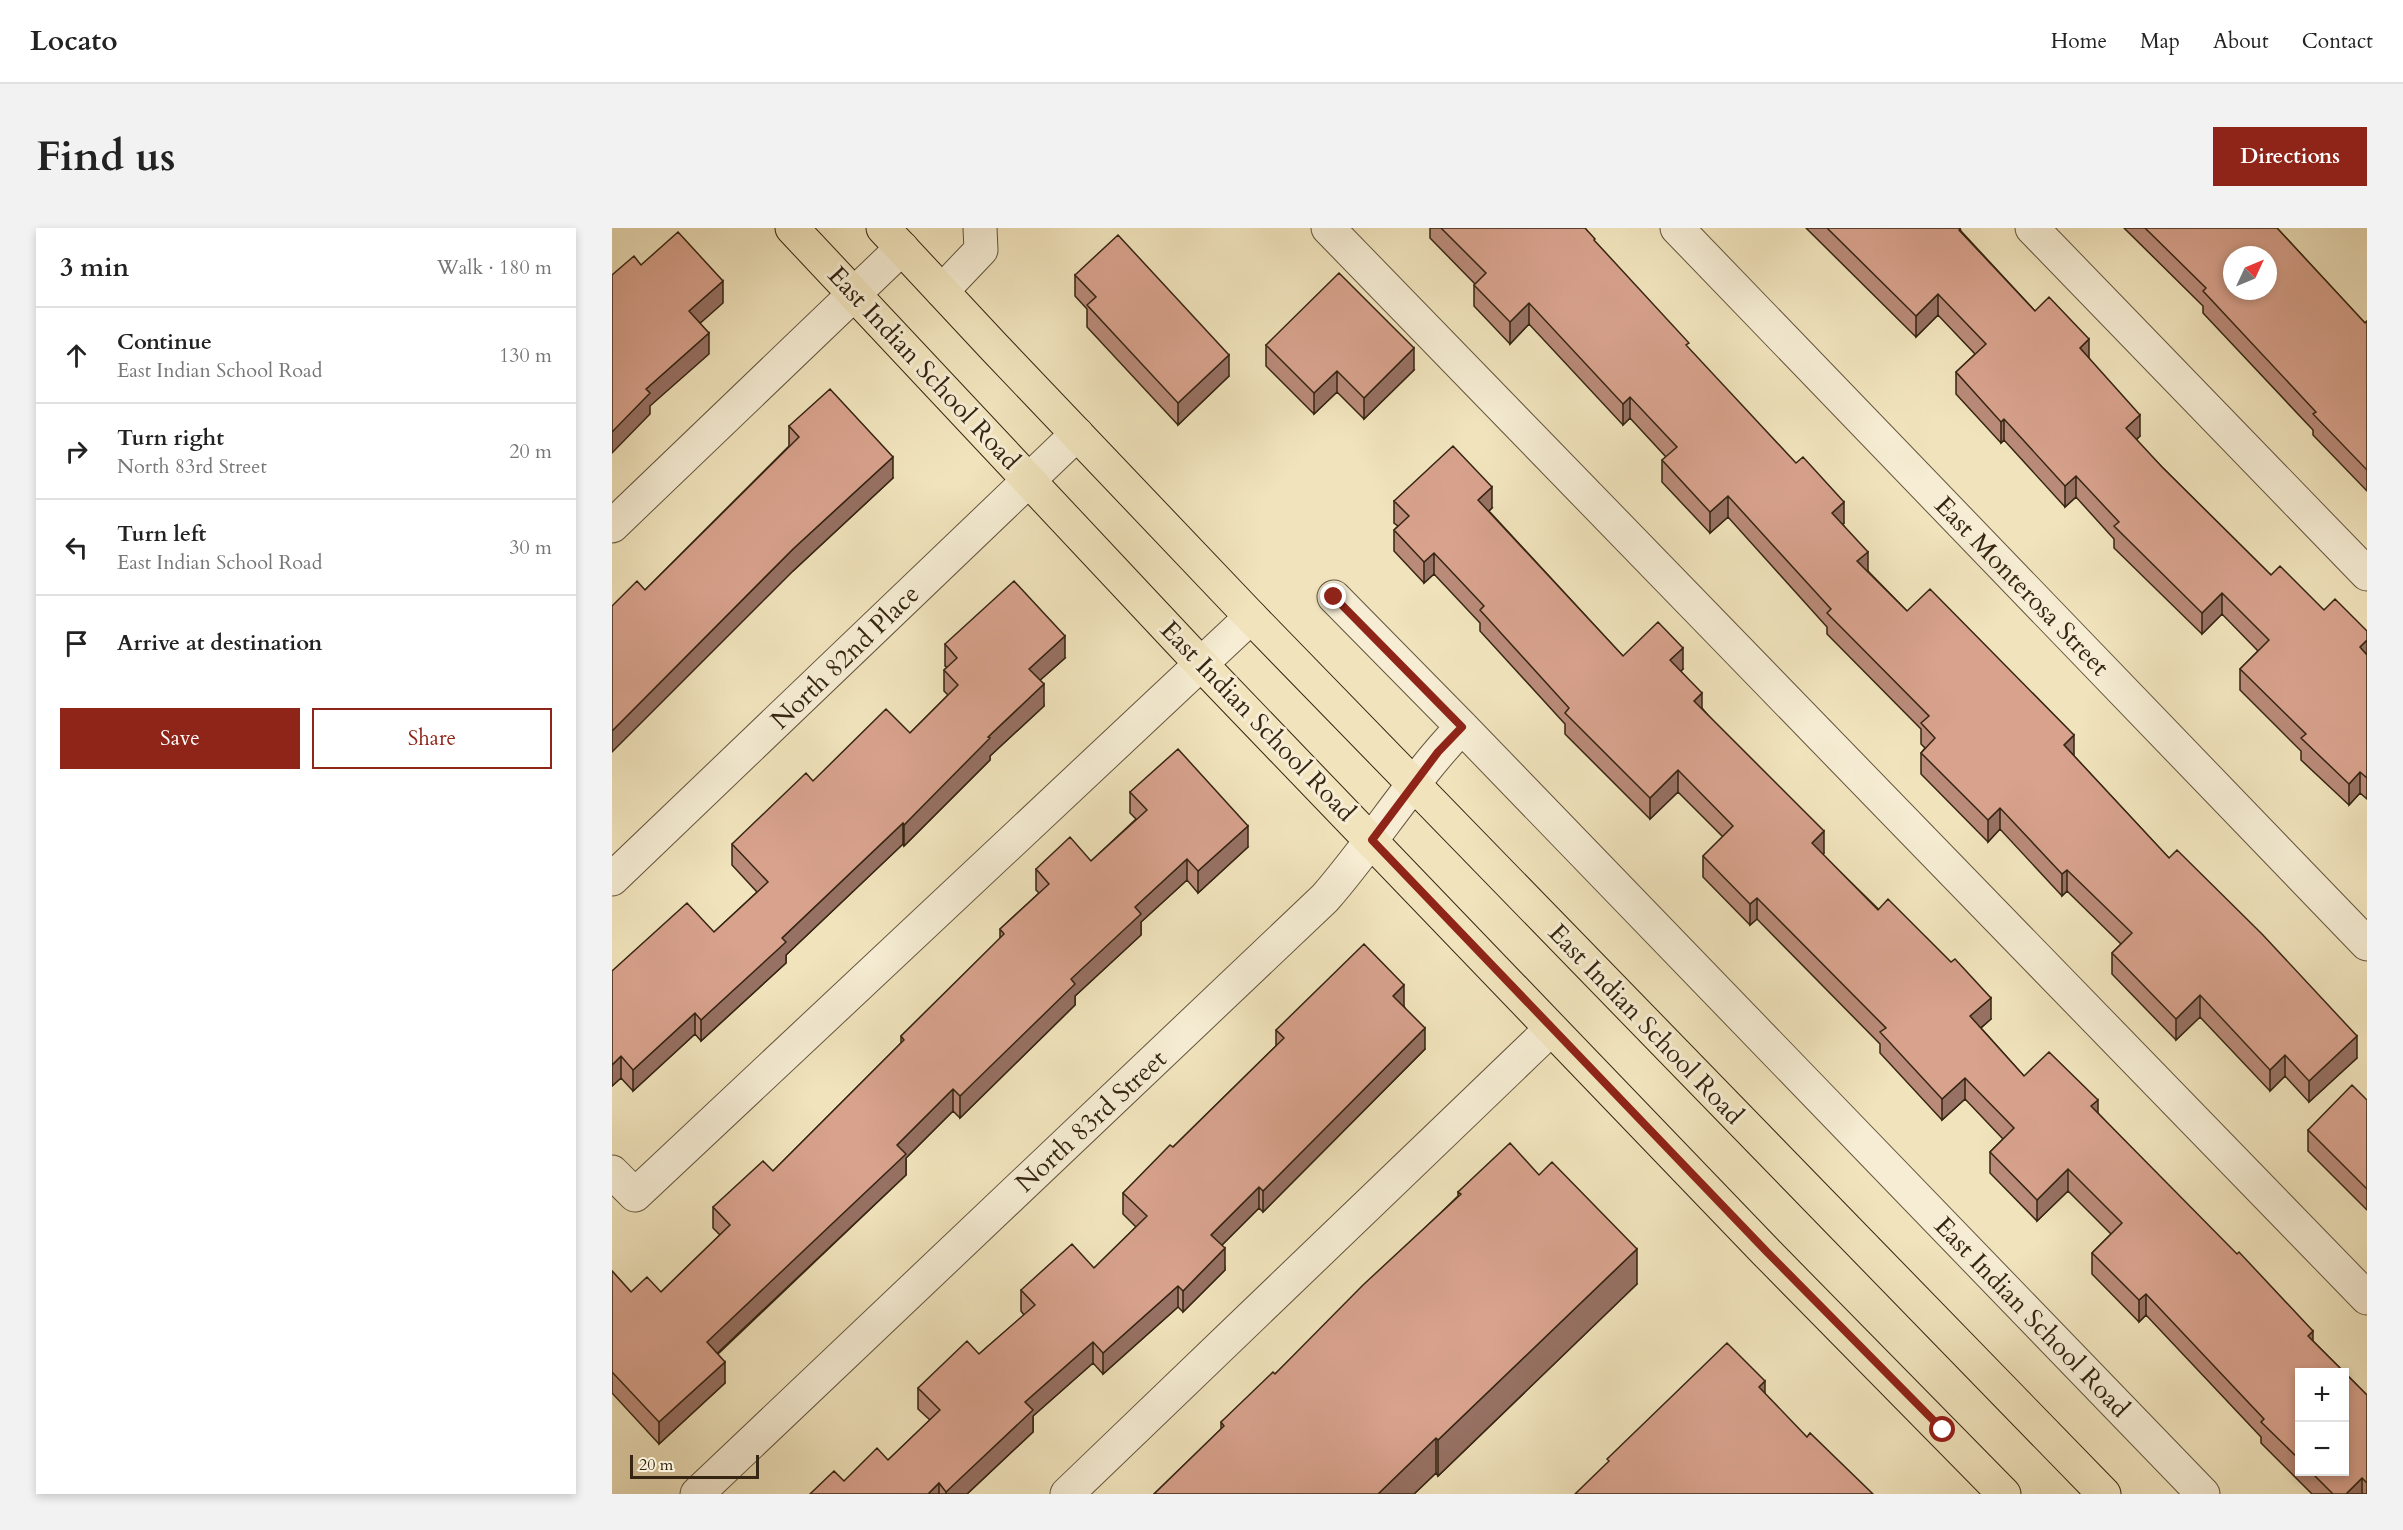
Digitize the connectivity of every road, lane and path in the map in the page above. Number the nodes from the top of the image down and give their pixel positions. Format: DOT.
graph roads {
  1 [pos="792,228"];
  2 [pos="980,228"];
  3 [pos="1328,228"];
  4 [pos="1677,228"];
  5 [pos="2032,228"];
  6 [pos="893,238"];
  7 [pos="942,291"];
  8 [pos="853,293"];
  9 [pos="1077,435"];
  10 [pos="1029,480"];
  11 [pos="612,526"];
  12 [pos="2367,574"];
  13 [pos="1334,597"];
  14 [pos="1251,617"];
  15 [pos="1201,664"];
  16 [pos="1462,727"];
  17 [pos="1415,785"];
  18 [pos="1372,840"];
  19 [pos="612,879"];
  20 [pos="2367,944"];
  21 [pos="1551,1029"];
  22 [pos="612,1173"];
  23 [pos="2367,1298"];
  24 [pos="697,1494"];
  25 [pos="1067,1494"];
  26 [pos="2004,1494"];
  27 [pos="2104,1494"];
  28 [pos="2203,1494"];
  1 -- 8 [label="main road, East Indian School Road"];
  2 -- 7 [label="street"];
  3 -- 23 [label="street"];
  4 -- 20 [label="street, East Monterosa Street"];
  5 -- 12 [label="street"];
  6 -- 7 [label="main road, East Indian School Road"];
  6 -- 8 [label="street"];
  7 -- 9 [label="main road, East Indian School Road"];
  8 -- 10 [label="main road, East Indian School Road"];
  8 -- 11 [label="street"];
  9 -- 10 [label="street, North 82nd Place"];
  9 -- 14 [label="main road, East Indian School Road"];
  10 -- 15 [label="main road, East Indian School Road"];
  10 -- 19 [label="street, North 82nd Place"];
  13 -- 16 [label="street, East Indian School Road"];
  14 -- 15 [label="street"];
  14 -- 17 [label="main road, East Indian School Road"];
  15 -- 18 [label="main road, East Indian School Road"];
  15 -- 22 [label="street"];
  16 -- 17 [label="street, North 83rd Street"];
  16 -- 28 [label="street, East Indian School Road"];
  17 -- 18 [label="street, North 83rd Street"];
  17 -- 27 [label="main road, East Indian School Road"];
  18 -- 21 [label="main road, East Indian School Road"];
  18 -- 24 [label="street, North 83rd Street"];
  21 -- 25 [label="street"];
  21 -- 26 [label="main road, East Indian School Road"];
}
